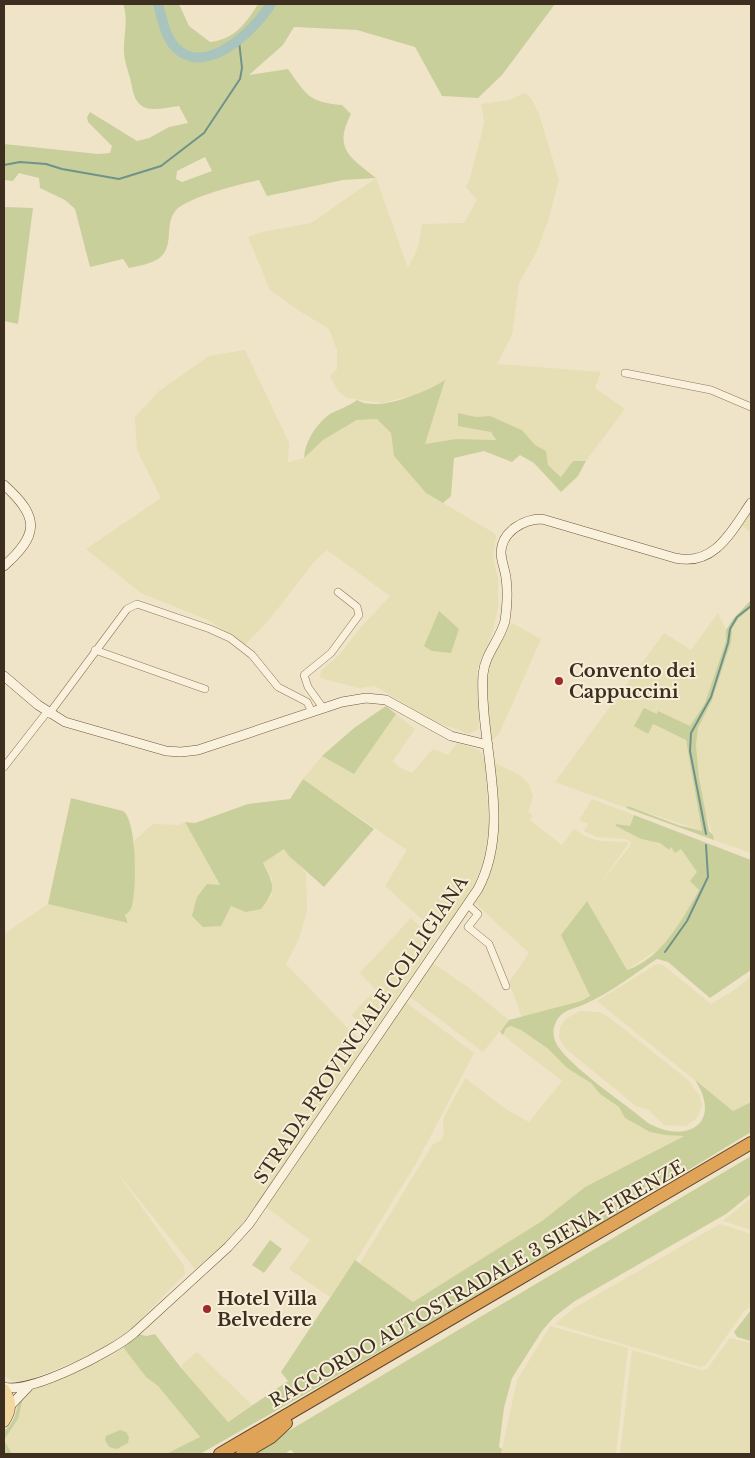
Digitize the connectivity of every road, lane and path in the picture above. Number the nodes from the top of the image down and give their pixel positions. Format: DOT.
graph roads {
  1 [pos="624,373"];
  2 [pos="751,407"];
  3 [pos="4,485"];
  4 [pos="751,503"];
  5 [pos="4,566"];
  6 [pos="338,592"];
  7 [pos="95,650"];
  8 [pos="4,676"];
  9 [pos="205,689"];
  10 [pos="323,708"];
  11 [pos="312,712"];
  12 [pos="48,713"];
  13 [pos="488,745"];
  14 [pos="4,767"];
  15 [pos="468,905"];
  16 [pos="506,986"];
  17 [pos="751,1143"];
  18 [pos="751,1150"];
  19 [pos="33,1384"];
  20 [pos="4,1388"];
  21 [pos="11,1405"];
  22 [pos="285,1420"];
  23 [pos="4,1422"];
  24 [pos="211,1454"];
  25 [pos="220,1454"];
  26 [pos="233,1454"];
  27 [pos="242,1454"];
  1 -- 2 [label="street"];
  3 -- 5 [label="main road"];
  4 -- 13 [label="main road, STRADA PROVINCIALE COLLIGIANA"];
  6 -- 10 [label="street"];
  7 -- 9 [label="street"];
  7 -- 11 [label="street"];
  7 -- 12 [label="street"];
  8 -- 12 [label="main road"];
  10 -- 11 [label="main road"];
  10 -- 13 [label="main road"];
  11 -- 12 [label="main road"];
  12 -- 14 [label="street"];
  13 -- 15 [label="main road, STRADA PROVINCIALE COLLIGIANA"];
  15 -- 16 [label="street"];
  15 -- 19 [label="main road, STRADA PROVINCIALE COLLIGIANA"];
  17 -- 22 [label="highway, RACCORDO AUTOSTRADALE 3 SIENA-FIRENZE"];
  18 -- 22 [label="highway, RACCORDO AUTOSTRADALE 3 SIENA-FIRENZE"];
  19 -- 20 [label="main road, STRADA PROVINCIALE COLLIGIANA"];
  19 -- 21 [label="main road, STRADA PROVINCIALE COLLIGIANA"];
  20 -- 21 [label="main road"];
  21 -- 23 [label="main road"];
  22 -- 24 [label="highway"];
  22 -- 25 [label="highway, RACCORDO AUTOSTRADALE 3 SIENA-FIRENZE"];
  22 -- 26 [label="highway, RACCORDO AUTOSTRADALE 3 SIENA-FIRENZE"];
  22 -- 27 [label="highway"];
}
